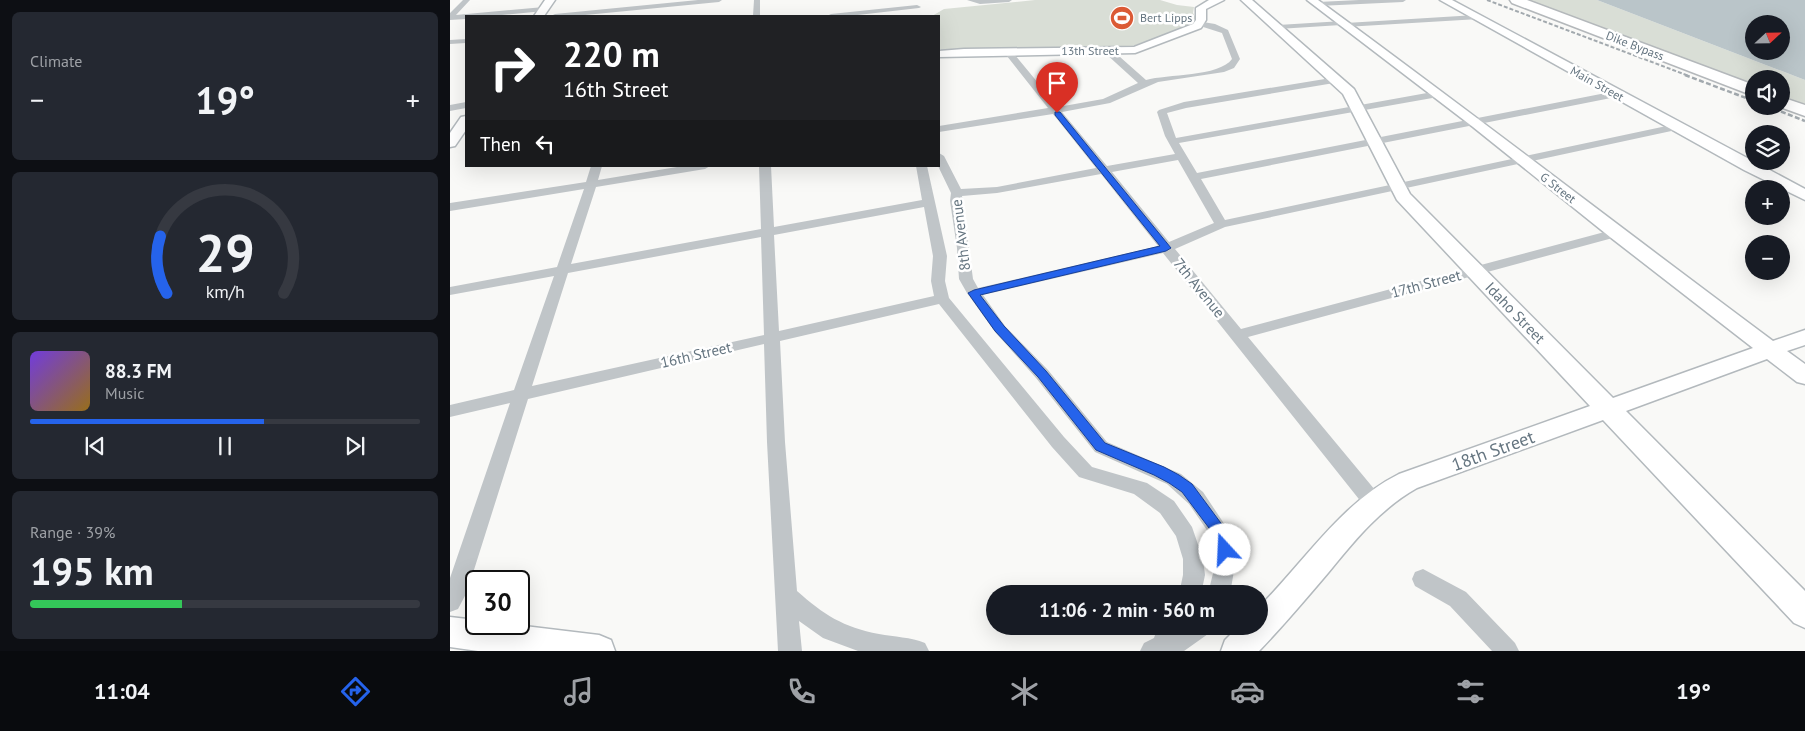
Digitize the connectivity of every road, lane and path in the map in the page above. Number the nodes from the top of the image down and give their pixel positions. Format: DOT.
graph roads {
  1 [pos="467,0"];
  2 [pos="719,0"];
  3 [pos="757,0"];
  4 [pos="970,0"];
  5 [pos="1009,0"];
  6 [pos="1219,0"];
  7 [pos="1246,0"];
  8 [pos="1403,0"];
  9 [pos="1445,0"];
  10 [pos="1516,0"];
  11 [pos="1379,1"];
  12 [pos="1315,2"];
  13 [pos="650,4"];
  14 [pos="917,7"];
  15 [pos="544,8"];
  16 [pos="1390,8"];
  17 [pos="866,12"];
  18 [pos="1398,13"];
  19 [pos="471,15"];
  20 [pos="563,15"];
  21 [pos="757,15"];
  22 [pos="839,15"];
  23 [pos="465,16"];
  24 [pos="450,17"];
  25 [pos="1476,17"];
  26 [pos="1409,21"];
  27 [pos="1200,23"];
  28 [pos="1344,24"];
  29 [pos="1278,27"];
  30 [pos="465,40"];
  31 [pos="450,42"];
  32 [pos="1007,51"];
  33 [pos="1108,51"];
  34 [pos="940,54"];
  35 [pos="1337,80"];
  36 [pos="1144,83"];
  37 [pos="1745,88"];
  38 [pos="1438,94"];
  39 [pos="1616,94"];
  40 [pos="465,105"];
  41 [pos="1790,106"];
  42 [pos="450,108"];
  43 [pos="1358,108"];
  44 [pos="1055,111"];
  45 [pos="1805,112"];
  46 [pos="465,122"];
  47 [pos="1476,122"];
  48 [pos="1676,127"];
  49 [pos="940,129"];
  50 [pos="1174,141"];
  51 [pos="465,142"];
  52 [pos="1374,142"];
  53 [pos="450,144"];
  54 [pos="1182,156"];
  55 [pos="940,158"];
  56 [pos="1524,159"];
  57 [pos="1745,164"];
  58 [pos="597,167"];
  59 [pos="699,167"];
  60 [pos="765,167"];
  61 [pos="921,167"];
  62 [pos="1103,169"];
  63 [pos="1755,170"];
  64 [pos="1756,170"];
  65 [pos="1194,177"];
  66 [pos="592,184"];
  67 [pos="1396,186"];
  68 [pos="957,193"];
  69 [pos="1805,195"];
  70 [pos="1805,201"];
  71 [pos="928,202"];
  72 [pos="450,207"];
  73 [pos="1221,224"];
  74 [pos="767,232"];
  75 [pos="1616,233"];
  76 [pos="1166,248"];
  77 [pos="564,269"];
  78 [pos="1475,270"];
  79 [pos="450,291"];
  80 [pos="974,293"];
  81 [pos="942,299"];
  82 [pos="1237,335"];
  83 [pos="1805,337"];
  84 [pos="771,338"];
  85 [pos="1770,349"];
  86 [pos="1805,376"];
  87 [pos="523,394"];
  88 [pos="1607,408"];
  89 [pos="450,410"];
  90 [pos="1373,502"];
  91 [pos="1423,579"];
  92 [pos="1192,585"];
  93 [pos="1221,585"];
  94 [pos="786,596"];
  95 [pos="450,602"];
  96 [pos="1805,613"];
  97 [pos="450,632"];
  98 [pos="1188,635"];
  99 [pos="1162,641"];
  100 [pos="599,651"];
  101 [pos="790,651"];
  102 [pos="917,651"];
  103 [pos="1237,651"];
  104 [pos="1507,651"];
  1 -- 24 [label="street"];
  2 -- 13 [label="street"];
  3 -- 21 [label="street"];
  4 -- 5 [label="street"];
  6 -- 27 [label="street"];
  7 -- 29 [label="street, Idaho Street"];
  8 -- 11 [label="street"];
  9 -- 25 [label="street, Main Street"];
  10 -- 37 [label="highway, Dike Bypass"];
  11 -- 12 [label="street"];
  11 -- 16 [label="street"];
  12 -- 28 [label="street, G Street"];
  13 -- 20 [label="street"];
  14 -- 17 [label="street"];
  15 -- 19 [label="street"];
  17 -- 22 [label="street"];
  18 -- 26 [label="street"];
  23 -- 24 [label="street"];
  25 -- 26 [label="street"];
  25 -- 39 [label="street, Main Street"];
  26 -- 28 [label="street"];
  27 -- 33 [label="street, 13th Street"];
  27 -- 36 [label="street"];
  28 -- 29 [label="street"];
  28 -- 38 [label="street, G Street"];
  29 -- 35 [label="street, Idaho Street"];
  30 -- 31 [label="street"];
  32 -- 33 [label="street, 13th Street"];
  32 -- 34 [label="street, 13th Street"];
  32 -- 44 [label="street, 7th Avenue"];
  33 -- 36 [label="street"];
  35 -- 43 [label="street, Idaho Street"];
  35 -- 50 [label="street"];
  36 -- 44 [label="street"];
  38 -- 43 [label="street"];
  38 -- 47 [label="street, G Street"];
  39 -- 47 [label="street"];
  39 -- 48 [label="street, Main Street"];
  40 -- 42 [label="street"];
  41 -- 45 [label="highway"];
  43 -- 50 [label="street"];
  43 -- 52 [label="street, Idaho Street"];
  44 -- 49 [label="street"];
  44 -- 62 [label="street, 7th Avenue"];
  46 -- 53 [label="street"];
  47 -- 52 [label="street"];
  47 -- 56 [label="street, G Street"];
  48 -- 56 [label="street"];
  48 -- 57 [label="street, Main Street"];
  50 -- 54 [label="street"];
  51 -- 53 [label="street"];
  52 -- 65 [label="street"];
  52 -- 67 [label="street, Idaho Street"];
  54 -- 62 [label="street"];
  54 -- 65 [label="street"];
  55 -- 68 [label="street, 8th Avenue"];
  56 -- 67 [label="street"];
  56 -- 75 [label="street, G Street"];
  58 -- 66 [label="street"];
  59 -- 66 [label="street"];
  60 -- 74 [label="street"];
  61 -- 71 [label="street, 8th Avenue"];
  62 -- 68 [label="street"];
  62 -- 76 [label="street, 7th Avenue"];
  63 -- 70 [label="street, Main Street"];
  64 -- 69 [label="street, Main Street"];
  65 -- 73 [label="street"];
  66 -- 72 [label="street"];
  66 -- 77 [label="street"];
  67 -- 73 [label="street"];
  67 -- 78 [label="street, Idaho Street"];
  68 -- 80 [label="street, 8th Avenue"];
  71 -- 74 [label="street"];
  71 -- 81 [label="street, 8th Avenue"];
  73 -- 76 [label="street"];
  74 -- 77 [label="street"];
  74 -- 84 [label="street"];
  75 -- 78 [label="street, 17th Street"];
  75 -- 85 [label="street, G Street"];
  76 -- 80 [label="street"];
  76 -- 82 [label="street, 7th Avenue"];
  77 -- 79 [label="street"];
  77 -- 87 [label="street"];
  78 -- 82 [label="street, 17th Street"];
  78 -- 88 [label="street, Idaho Street"];
  80 -- 93 [label="street, 8th Avenue"];
  81 -- 84 [label="street, 16th Street"];
  81 -- 92 [label="street"];
  82 -- 90 [label="street, 7th Avenue"];
  83 -- 85 [label="street, 18th Street"];
  84 -- 87 [label="street, 16th Street"];
  84 -- 94 [label="street"];
  85 -- 86 [label="street, G Street"];
  85 -- 88 [label="street, 18th Street"];
  87 -- 89 [label="street, 16th Street"];
  87 -- 95 [label="street"];
  88 -- 90 [label="street, 18th Street"];
  88 -- 96 [label="street, Idaho Street"];
  90 -- 103 [label="street, 18th Street"];
  91 -- 104 [label="street"];
  94 -- 101 [label="street"];
  94 -- 102 [label="street"];
  97 -- 100 [label="street"];
  98 -- 99 [label="street"];
}
